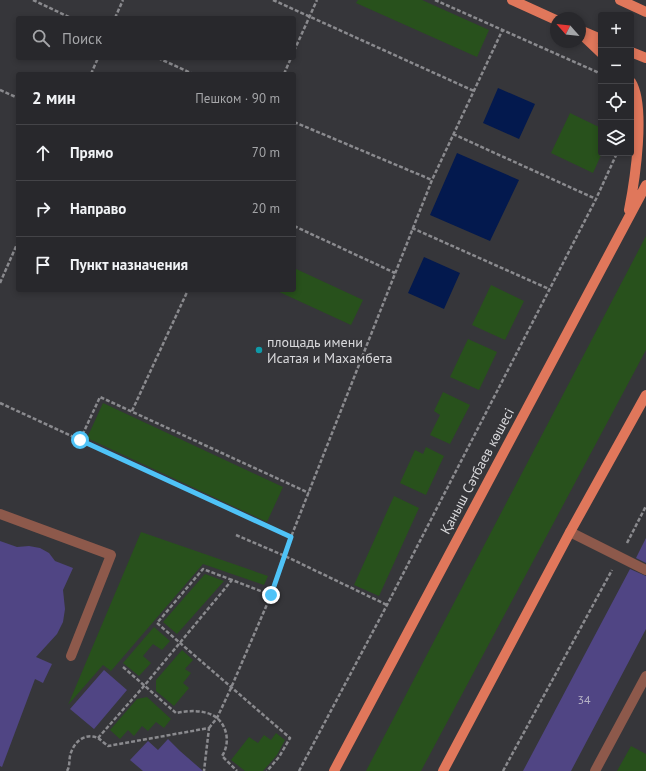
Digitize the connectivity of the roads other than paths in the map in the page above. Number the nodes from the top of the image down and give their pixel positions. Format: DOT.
graph roads {
  1 [pos="512,0"];
  2 [pos="620,0"];
  3 [pos="646,12"];
  4 [pos="550,17"];
  5 [pos="586,33"];
  6 [pos="598,38"];
  7 [pos="586,39"];
  8 [pos="598,50"];
  9 [pos="634,53"];
  10 [pos="646,58"];
  11 [pos="632,84"];
  12 [pos="646,185"];
  13 [pos="627,220"];
  14 [pos="646,395"];
  15 [pos="0,514"];
  16 [pos="570,532"];
  17 [pos="646,570"];
  18 [pos="71,656"];
  19 [pos="646,676"];
  20 [pos="334,771"];
  21 [pos="443,771"];
  22 [pos="595,771"];
  1 -- 4 [label="main road"];
  2 -- 3 [label="main road"];
  5 -- 6 [label="main road"];
  7 -- 8 [label="main road"];
  9 -- 10 [label="main road"];
  11 -- 13 [label="main road"];
  12 -- 13 [label="main road, Қаныш Сәтбаев көшесі"];
  13 -- 20 [label="main road, Қаныш Сәтбаев көшесі"];
  14 -- 16 [label="main road"];
  15 -- 18 [label="lane"];
  16 -- 17 [label="lane"];
  16 -- 21 [label="main road"];
  19 -- 22 [label="lane"];
}
